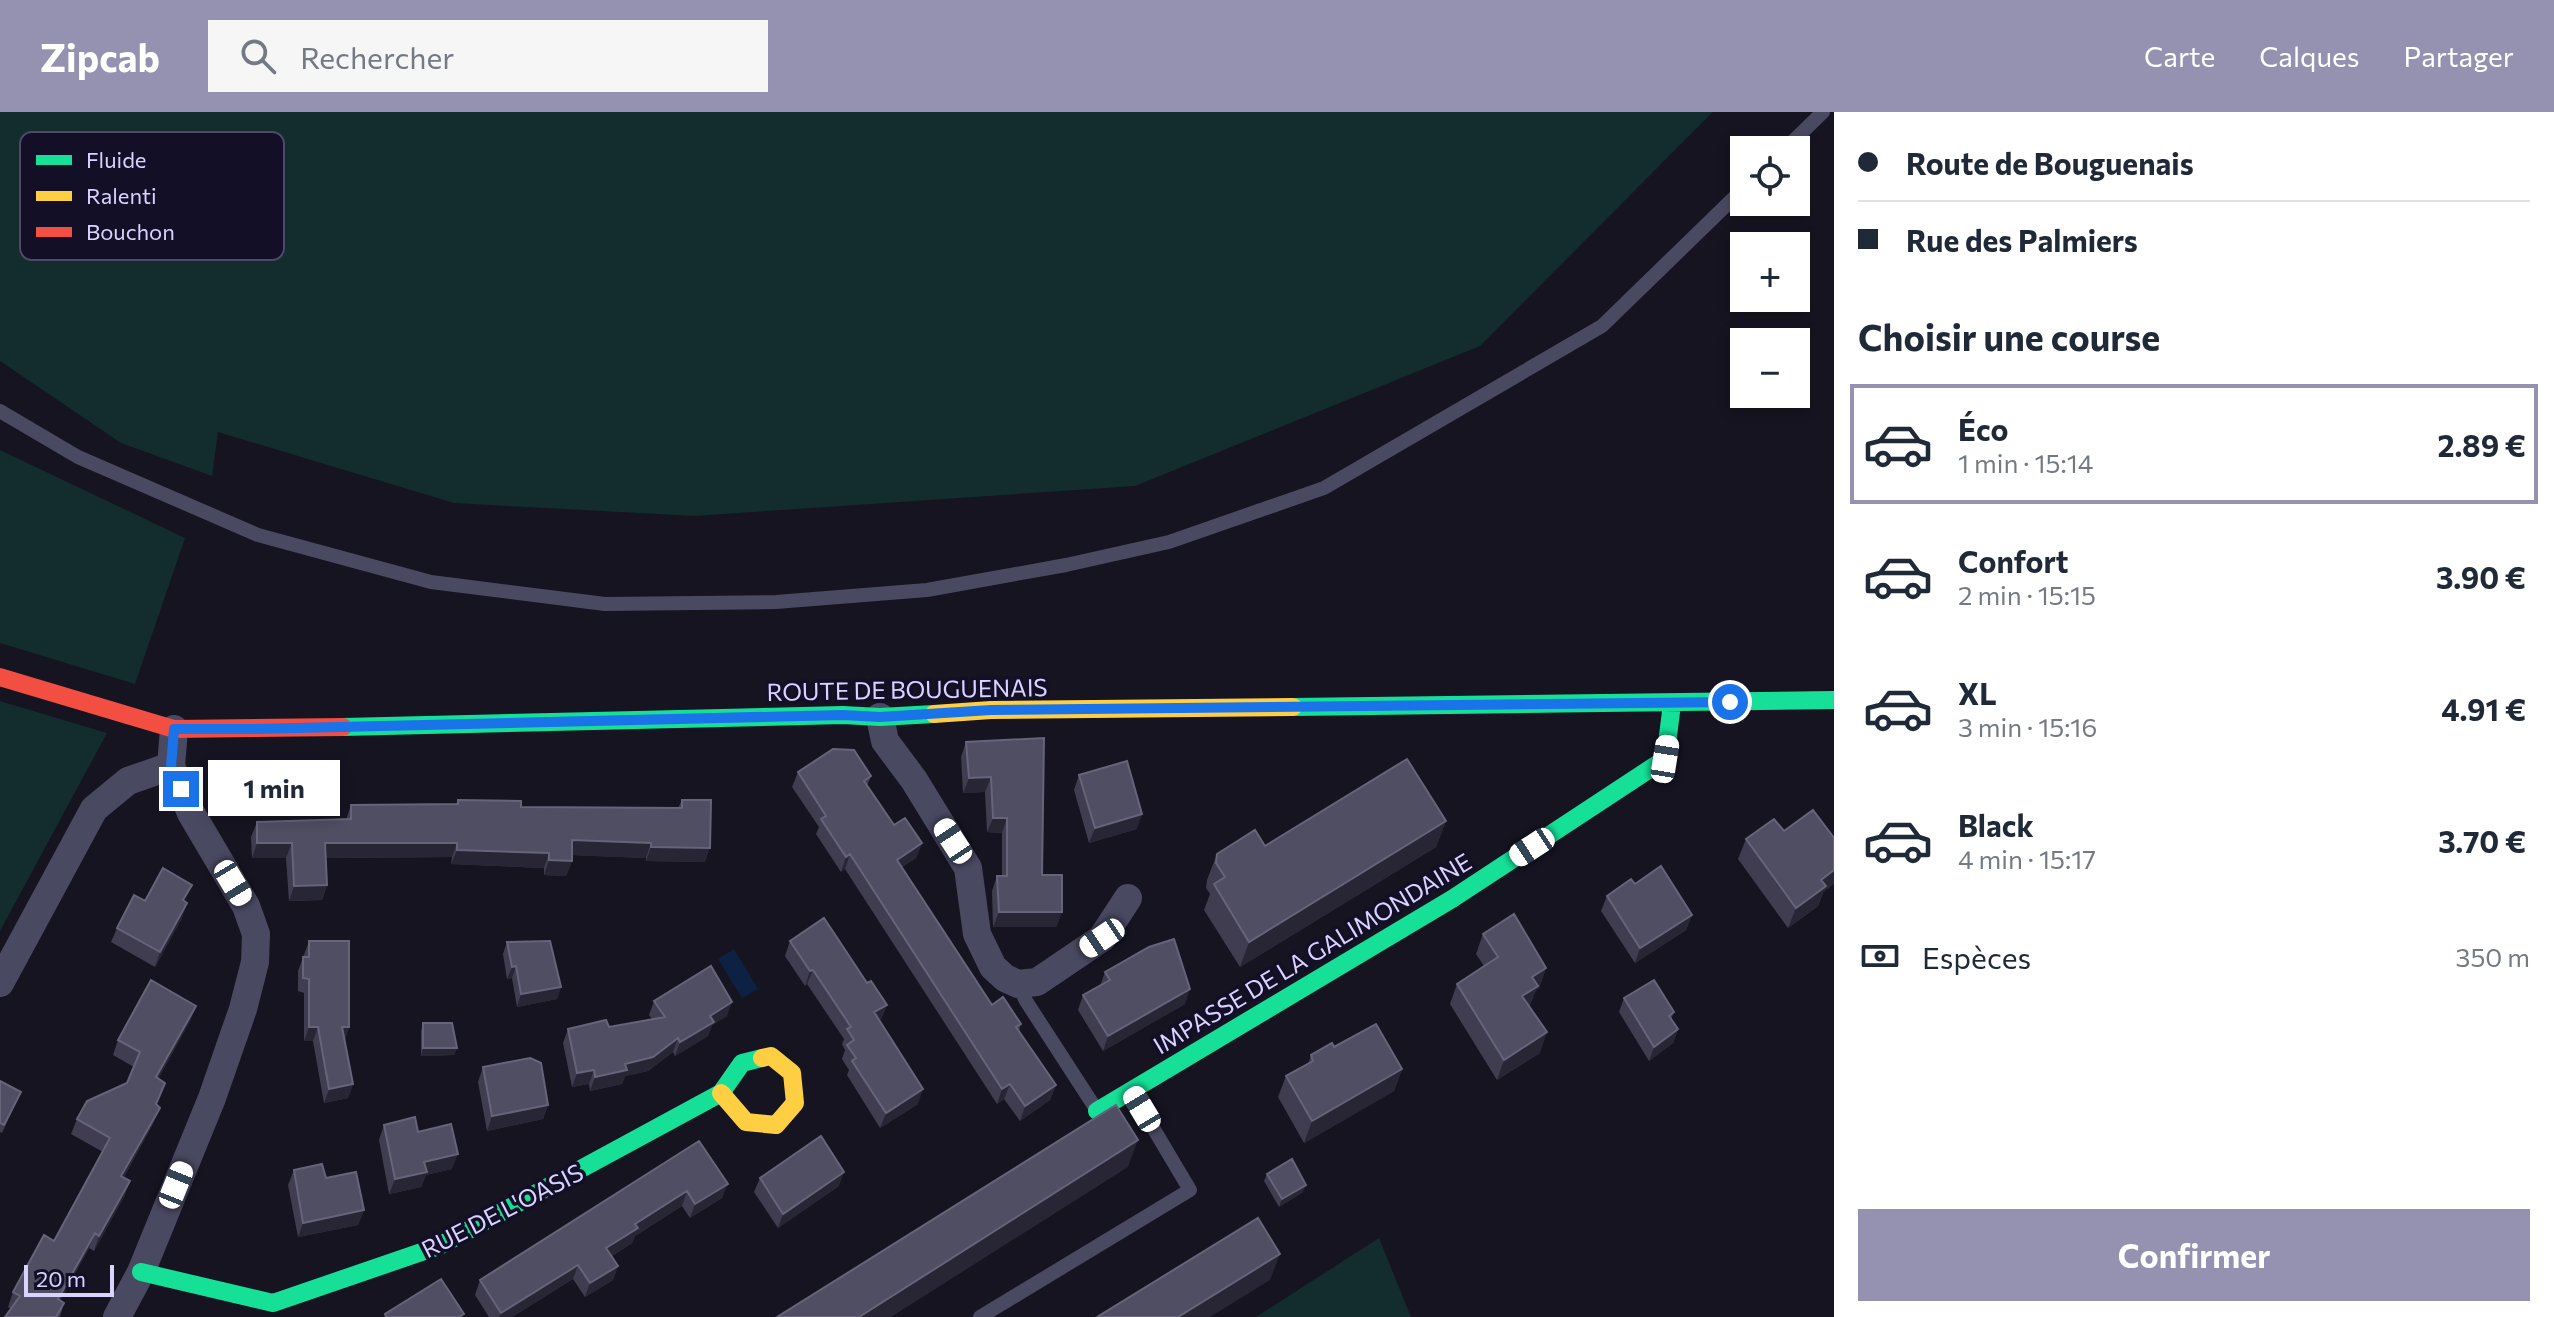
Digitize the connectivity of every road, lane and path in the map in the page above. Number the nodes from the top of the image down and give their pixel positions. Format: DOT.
graph roads {
  1 [pos="1823,112"];
  2 [pos="1798,136"];
  3 [pos="1730,202"];
  4 [pos="0,411"];
  5 [pos="0,677"];
  6 [pos="1834,700"];
  7 [pos="1672,704"];
  8 [pos="880,717"];
  9 [pos="174,729"];
  10 [pos="171,766"];
  11 [pos="1128,898"];
  12 [pos="0,983"];
  13 [pos="1018,984"];
  14 [pos="1131,1090"];
  15 [pos="721,1093"];
  16 [pos="1097,1111"];
  17 [pos="141,1272"];
  18 [pos="273,1310"];
  19 [pos="117,1317"];
  20 [pos="980,1317"];
  1 -- 2 [label="lane"];
  3 -- 4 [label="lane"];
  5 -- 9 [label="street, ROUTE DE BOUGUENAIS"];
  6 -- 7 [label="street, ROUTE DE BOUGUENAIS"];
  7 -- 8 [label="street, ROUTE DE BOUGUENAIS"];
  7 -- 14 [label="street, IMPASSE DE LA GALIMONDAINE"];
  8 -- 9 [label="street, ROUTE DE BOUGUENAIS"];
  8 -- 13 [label="street"];
  9 -- 10 [label="street"];
  10 -- 12 [label="street"];
  10 -- 17 [label="street"];
  11 -- 13 [label="street"];
  13 -- 16 [label="lane"];
  14 -- 16 [label="street, IMPASSE DE LA GALIMONDAINE"];
  14 -- 20 [label="lane"];
  15 -- 18 [label="street, RUE DE L'OASIS"];
  17 -- 18 [label="street, RUE DE L'OASIS"];
  17 -- 19 [label="street"];
}
